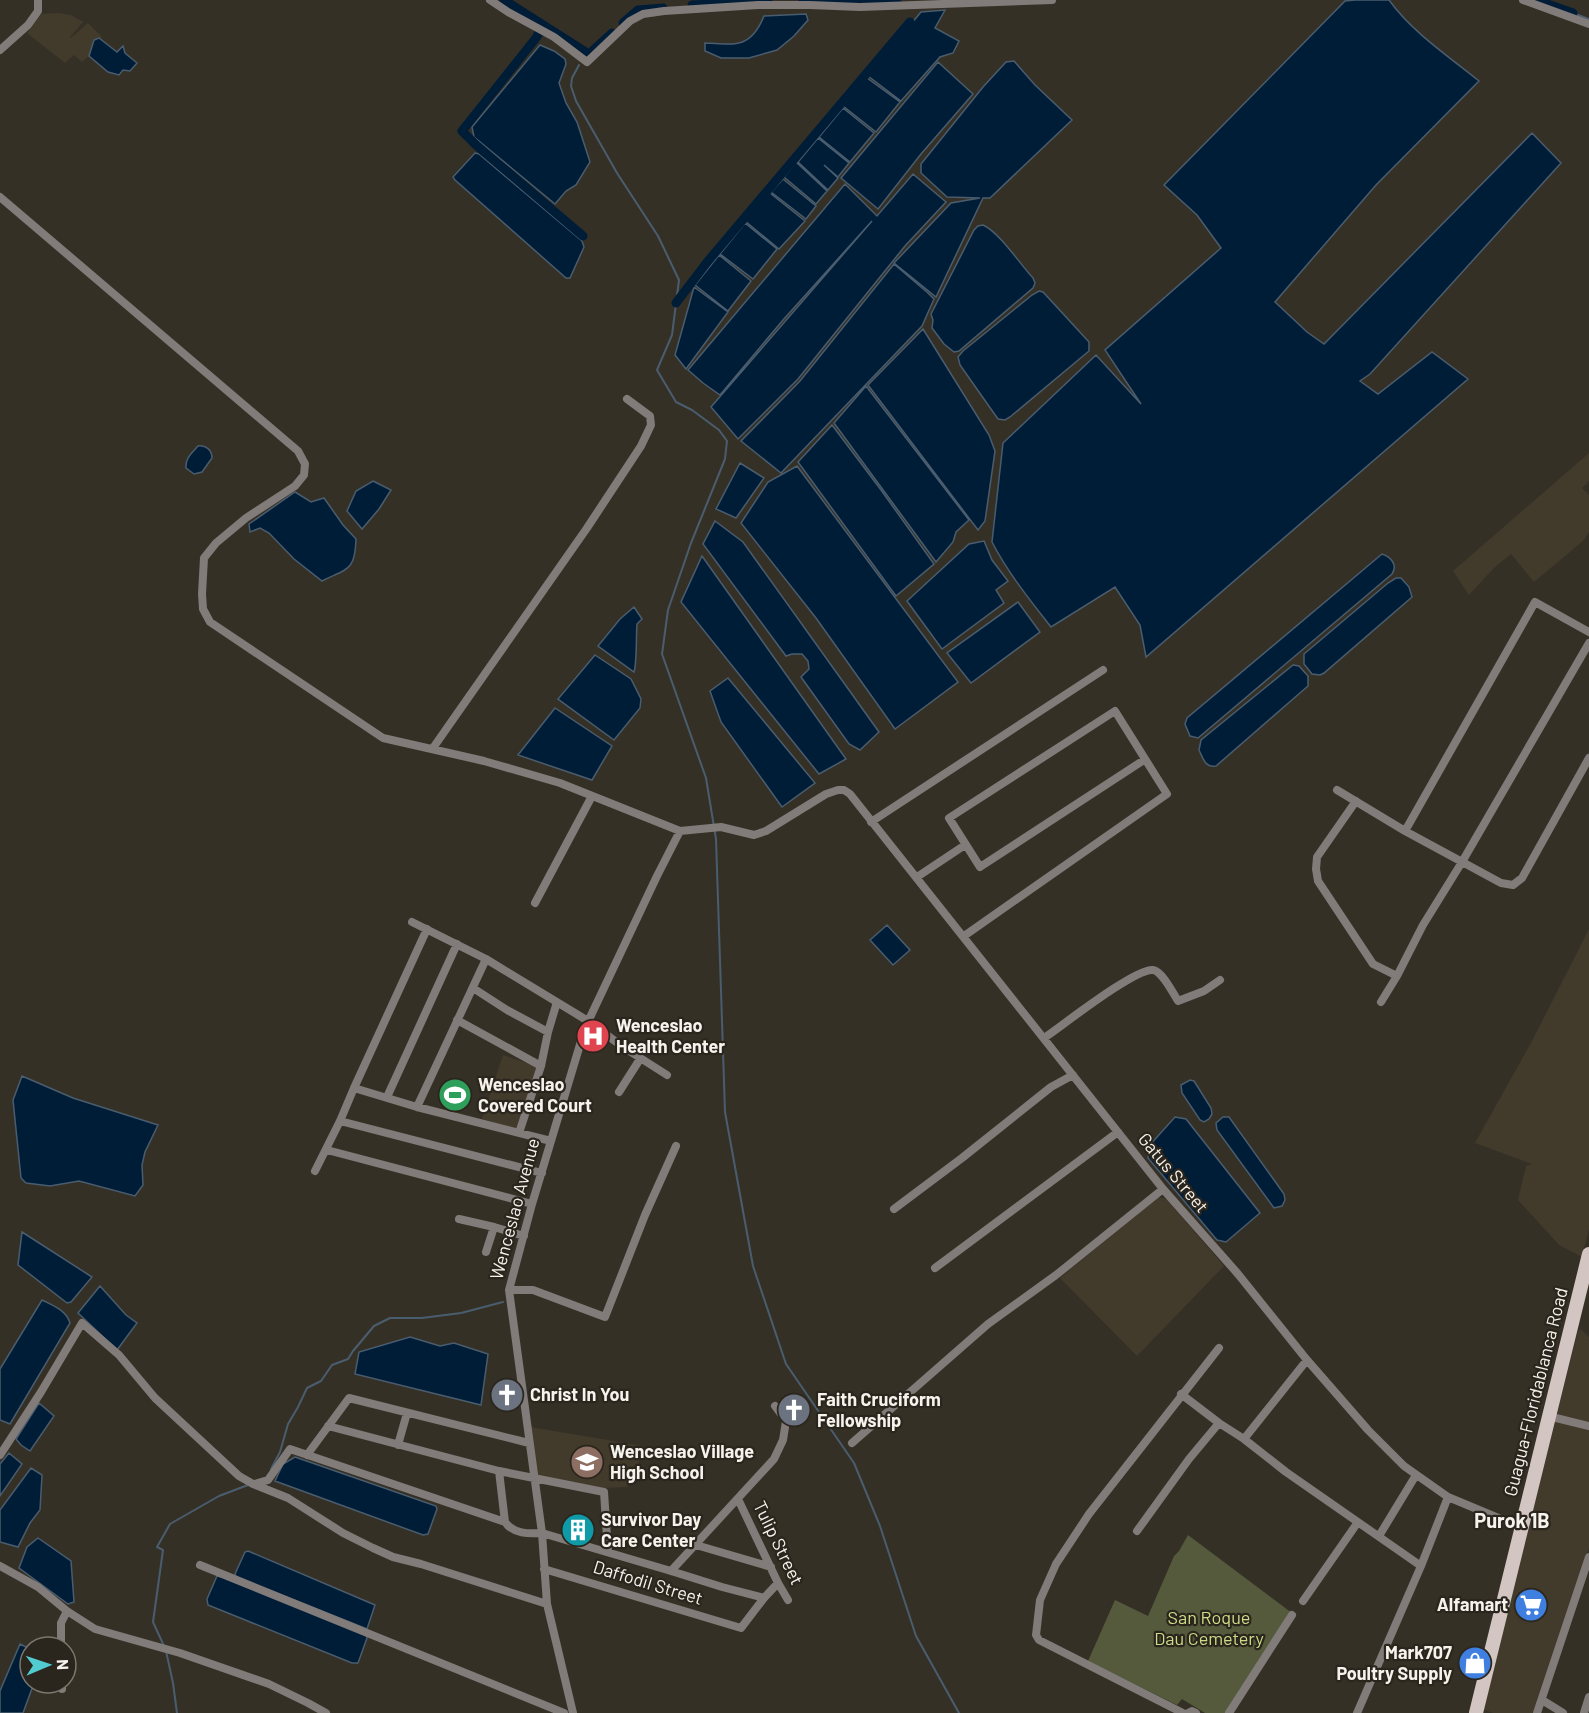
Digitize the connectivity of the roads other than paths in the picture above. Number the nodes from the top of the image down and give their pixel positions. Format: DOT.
graph roads {
  1 [pos="38,0"];
  2 [pos="490,0"];
  3 [pos="1052,0"];
  4 [pos="1523,0"];
  5 [pos="754,2"];
  6 [pos="1589,24"];
  7 [pos="0,50"];
  8 [pos="0,197"];
  9 [pos="627,399"];
  10 [pos="1589,633"];
  11 [pos="1589,643"];
  12 [pos="1103,670"];
  13 [pos="432,748"];
  14 [pos="1589,758"];
  15 [pos="1144,760"];
  16 [pos="1337,790"];
  17 [pos="592,796"];
  18 [pos="1356,801"];
  19 [pos="871,822"];
  20 [pos="680,831"];
  21 [pos="1405,831"];
  22 [pos="965,845"];
  23 [pos="1462,862"];
  24 [pos="917,877"];
  25 [pos="535,903"];
  26 [pos="412,922"];
  27 [pos="427,929"];
  28 [pos="964,936"];
  29 [pos="458,944"];
  30 [pos="486,959"];
  31 [pos="1397,976"];
  32 [pos="1220,980"];
  33 [pos="473,988"];
  34 [pos="557,1002"];
  35 [pos="1381,1002"];
  36 [pos="457,1020"];
  37 [pos="588,1021"];
  38 [pos="548,1032"];
  39 [pos="1044,1038"];
  40 [pos="640,1059"];
  41 [pos="541,1066"];
  42 [pos="667,1075"];
  43 [pos="1073,1075"];
  44 [pos="354,1088"];
  45 [pos="619,1092"];
  46 [pos="387,1097"];
  47 [pos="417,1107"];
  48 [pos="340,1121"];
  49 [pos="1118,1132"];
  50 [pos="519,1133"];
  51 [pos="551,1142"];
  52 [pos="676,1146"];
  53 [pos="327,1150"];
  54 [pos="315,1171"];
  55 [pos="542,1173"];
  56 [pos="1163,1189"];
  57 [pos="532,1204"];
  58 [pos="894,1209"];
  59 [pos="459,1219"];
  60 [pos="494,1227"];
  61 [pos="524,1236"];
  62 [pos="486,1252"];
  63 [pos="1589,1254"];
  64 [pos="935,1268"];
  65 [pos="509,1290"];
  66 [pos="1219,1348"];
  67 [pos="1307,1360"];
  68 [pos="1181,1394"];
  69 [pos="775,1406"];
  70 [pos="407,1413"];
  71 [pos="1548,1416"];
  72 [pos="1219,1424"];
  73 [pos="328,1426"];
  74 [pos="1589,1426"];
  75 [pos="1244,1439"];
  76 [pos="529,1443"];
  77 [pos="852,1443"];
  78 [pos="398,1445"];
  79 [pos="0,1455"];
  80 [pos="307,1455"];
  81 [pos="499,1471"];
  82 [pos="1416,1475"];
  83 [pos="534,1478"];
  84 [pos="255,1484"];
  85 [pos="1448,1497"];
  86 [pos="738,1499"];
  87 [pos="505,1522"];
  88 [pos="1358,1522"];
  89 [pos="1520,1527"];
  90 [pos="1137,1531"];
  91 [pos="542,1533"];
  92 [pos="1379,1536"];
  93 [pos="696,1545"];
  94 [pos="608,1552"];
  95 [pos="1589,1557"];
  96 [pos="0,1566"];
  97 [pos="200,1566"];
  98 [pos="1421,1566"];
  99 [pos="771,1567"];
  100 [pos="544,1569"];
  101 [pos="671,1571"];
  102 [pos="778,1583"];
  103 [pos="764,1598"];
  104 [pos="788,1600"];
  105 [pos="1303,1601"];
  106 [pos="547,1604"];
  107 [pos="67,1611"];
  108 [pos="1292,1616"];
  109 [pos="61,1635"];
  110 [pos="1589,1697"];
  111 [pos="1542,1700"];
  112 [pos="1190,1712"];
  113 [pos="326,1713"];
  114 [pos="564,1713"];
  115 [pos="573,1713"];
  116 [pos="1229,1713"];
  117 [pos="1357,1713"];
  118 [pos="1476,1713"];
  119 [pos="1537,1713"];
  120 [pos="1563,1713"];
  121 [pos="1584,1713"];
  1 -- 7 [label="street"];
  2 -- 5 [label="street"];
  3 -- 5 [label="street"];
  4 -- 6 [label="street"];
  8 -- 13 [label="street"];
  9 -- 13 [label="street"];
  10 -- 21 [label="street"];
  11 -- 23 [label="street"];
  12 -- 19 [label="street"];
  13 -- 17 [label="street"];
  14 -- 23 [label="street"];
  15 -- 22 [label="street"];
  15 -- 22 [label="street"];
  15 -- 28 [label="street"];
  16 -- 18 [label="street"];
  17 -- 20 [label="street"];
  17 -- 25 [label="street"];
  18 -- 21 [label="street"];
  18 -- 31 [label="street"];
  19 -- 20 [label="street, Gatus Street"];
  19 -- 24 [label="street, Gatus Street"];
  20 -- 37 [label="street, Wenceslao Avenue"];
  21 -- 23 [label="street"];
  22 -- 24 [label="street"];
  23 -- 31 [label="street"];
  24 -- 28 [label="street, Gatus Street"];
  26 -- 27 [label="street"];
  27 -- 29 [label="street"];
  27 -- 44 [label="street"];
  28 -- 39 [label="street, Gatus Street"];
  29 -- 30 [label="street"];
  29 -- 46 [label="street"];
  30 -- 33 [label="street"];
  30 -- 34 [label="street"];
  31 -- 35 [label="street"];
  32 -- 39 [label="street"];
  33 -- 36 [label="street"];
  33 -- 38 [label="street"];
  34 -- 37 [label="street"];
  34 -- 38 [label="street"];
  36 -- 41 [label="street"];
  36 -- 47 [label="street"];
  37 -- 40 [label="street"];
  37 -- 51 [label="street, Wenceslao Avenue"];
  38 -- 41 [label="street"];
  39 -- 43 [label="street, Gatus Street"];
  40 -- 42 [label="street"];
  40 -- 45 [label="street"];
  41 -- 50 [label="street"];
  43 -- 49 [label="street, Gatus Street"];
  43 -- 58 [label="street"];
  44 -- 46 [label="street"];
  44 -- 48 [label="street"];
  46 -- 47 [label="street"];
  47 -- 50 [label="street"];
  48 -- 53 [label="street"];
  48 -- 55 [label="street"];
  49 -- 56 [label="street, Gatus Street"];
  49 -- 64 [label="street"];
  50 -- 51 [label="street"];
  51 -- 55 [label="street, Wenceslao Avenue"];
  52 -- 65 [label="street"];
  53 -- 54 [label="street"];
  53 -- 57 [label="street"];
  55 -- 57 [label="street, Wenceslao Avenue"];
  56 -- 67 [label="street, Gatus Street"];
  56 -- 77 [label="street"];
  57 -- 61 [label="street, Wenceslao Avenue"];
  59 -- 60 [label="street"];
  60 -- 61 [label="street"];
  60 -- 62 [label="street"];
  61 -- 65 [label="street, Wenceslao Avenue"];
  63 -- 71 [label="main road, Guagua-Floridablanca Road"];
  65 -- 76 [label="street, Wenceslao Avenue"];
  66 -- 68 [label="street"];
  67 -- 75 [label="street"];
  67 -- 82 [label="street, Gatus Street"];
  68 -- 72 [label="street"];
  68 -- 112 [label="street"];
  69 -- 86 [label="street"];
  70 -- 73 [label="street"];
  70 -- 76 [label="street"];
  70 -- 78 [label="street"];
  71 -- 74 [label="street"];
  71 -- 89 [label="main road, Guagua-Floridablanca Road"];
  72 -- 75 [label="street"];
  72 -- 90 [label="street"];
  73 -- 78 [label="street"];
  73 -- 80 [label="street"];
  75 -- 88 [label="street"];
  76 -- 83 [label="street, Wenceslao Avenue"];
  78 -- 81 [label="street"];
  79 -- 84 [label="street"];
  80 -- 84 [label="street"];
  80 -- 87 [label="street"];
  81 -- 83 [label="street"];
  81 -- 87 [label="street"];
  82 -- 85 [label="street, Gatus Street"];
  82 -- 92 [label="street"];
  83 -- 91 [label="street, Wenceslao Avenue"];
  83 -- 94 [label="street"];
  84 -- 106 [label="street"];
  85 -- 89 [label="street, Gatus Street"];
  85 -- 98 [label="street"];
  86 -- 93 [label="street"];
  86 -- 99 [label="street, Tulip Street"];
  87 -- 91 [label="street"];
  88 -- 92 [label="street"];
  88 -- 105 [label="street"];
  89 -- 118 [label="main road, Guagua-Floridablanca Road"];
  91 -- 94 [label="street"];
  91 -- 100 [label="street, Wenceslao Avenue"];
  92 -- 98 [label="street"];
  93 -- 99 [label="street"];
  93 -- 101 [label="street"];
  94 -- 101 [label="street"];
  95 -- 111 [label="street"];
  96 -- 107 [label="street"];
  97 -- 114 [label="street"];
  98 -- 117 [label="street"];
  99 -- 102 [label="street, Tulip Street"];
  100 -- 103 [label="street, Daffodil Street"];
  100 -- 106 [label="street, Wenceslao Avenue"];
  101 -- 103 [label="street"];
  102 -- 103 [label="street"];
  102 -- 104 [label="street, Tulip Street"];
  106 -- 115 [label="street, Wenceslao Avenue"];
  107 -- 109 [label="street"];
  107 -- 113 [label="street"];
  108 -- 116 [label="street"];
  110 -- 121 [label="street"];
  111 -- 119 [label="street"];
  111 -- 120 [label="street"];
}
